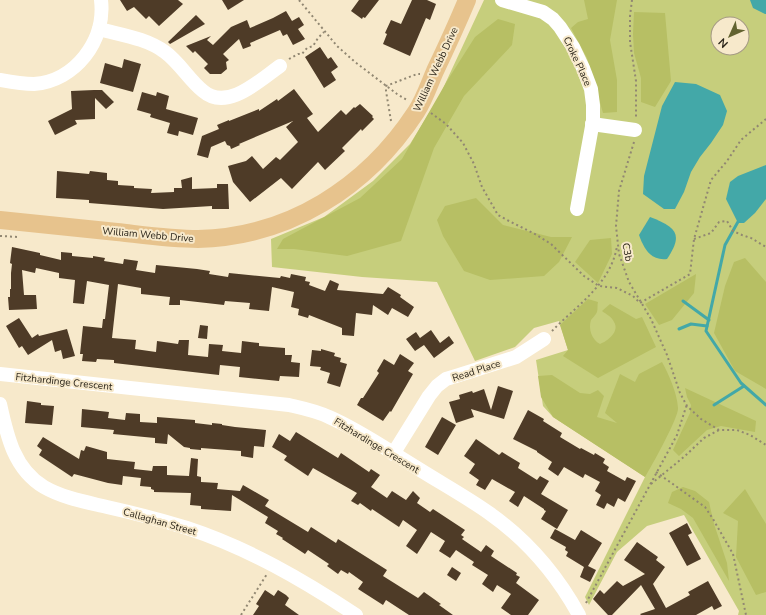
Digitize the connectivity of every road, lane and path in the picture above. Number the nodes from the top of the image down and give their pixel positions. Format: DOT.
graph roads {
  1 [pos="101,0"];
  2 [pos="467,0"];
  3 [pos="502,0"];
  4 [pos="632,0"];
  5 [pos="99,29"];
  6 [pos="324,32"];
  7 [pos="280,66"];
  8 [pos="425,74"];
  9 [pos="0,80"];
  10 [pos="766,119"];
  11 [pos="592,124"];
  12 [pos="391,125"];
  13 [pos="635,130"];
  14 [pos="577,209"];
  15 [pos="0,220"];
  16 [pos="694,239"];
  17 [pos="546,241"];
  18 [pos="617,243"];
  19 [pos="766,247"];
  20 [pos="599,286"];
  21 [pos="640,303"];
  22 [pos="544,339"];
  23 [pos="0,374"];
  24 [pos="0,404"];
  25 [pos="687,406"];
  26 [pos="719,430"];
  27 [pos="766,445"];
  28 [pos="393,454"];
  29 [pos="656,472"];
  30 [pos="660,475"];
  31 [pos="649,485"];
  32 [pos="274,565"];
  33 [pos="581,612"];
  34 [pos="240,615"];
  35 [pos="356,615"];
  36 [pos="746,615"];
  1 -- 5 [label="street"];
  2 -- 15 [label="main road, William Webb Drive"];
  3 -- 11 [label="street, Croke Place"];
  4 -- 13 [label="path, C3b"];
  5 -- 7 [label="street"];
  5 -- 9 [label="street"];
  6 -- 7 [label="path"];
  8 -- 12 [label="path"];
  10 -- 16 [label="path"];
  11 -- 13 [label="street"];
  11 -- 14 [label="street, Croke Place"];
  13 -- 18 [label="path, C3b"];
  16 -- 19 [label="path"];
  16 -- 21 [label="path"];
  17 -- 20 [label="path"];
  18 -- 20 [label="path"];
  18 -- 21 [label="path, C3b"];
  20 -- 21 [label="path"];
  20 -- 22 [label="path"];
  21 -- 25 [label="path, C3b"];
  22 -- 28 [label="street, Read Place"];
  23 -- 28 [label="street, Fitzhardinge Crescent"];
  24 -- 32 [label="street, Callaghan Street"];
  25 -- 26 [label="path, C3b"];
  25 -- 29 [label="path"];
  26 -- 27 [label="path, C3b"];
  26 -- 30 [label="path"];
  28 -- 33 [label="street, Fitzhardinge Crescent"];
  29 -- 30 [label="path"];
  29 -- 31 [label="path"];
  30 -- 31 [label="path"];
  30 -- 36 [label="path"];
  31 -- 33 [label="path"];
  32 -- 34 [label="path"];
  32 -- 35 [label="street, Callaghan Street"];
}
